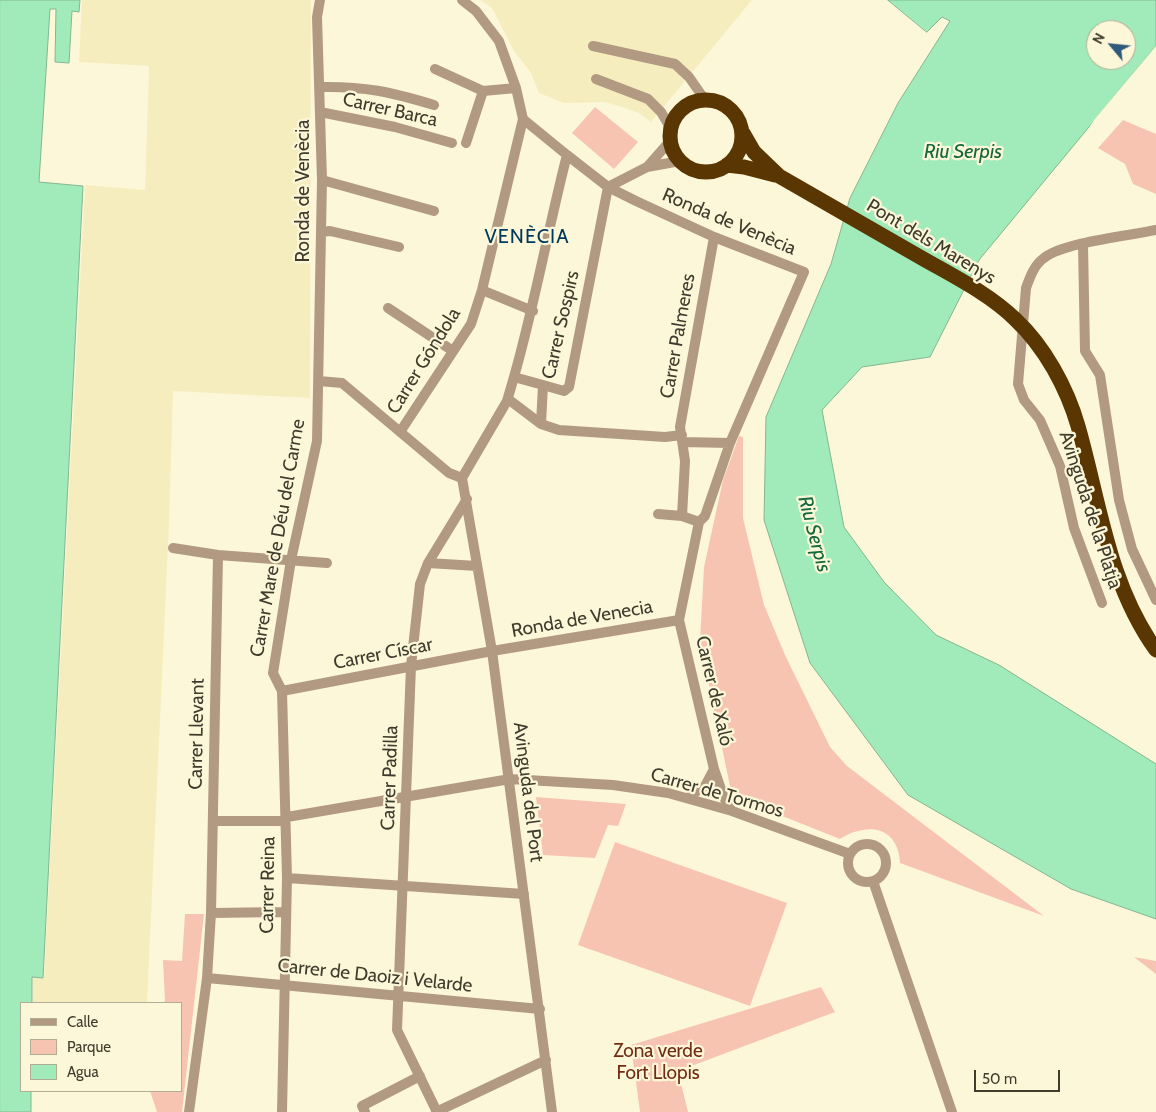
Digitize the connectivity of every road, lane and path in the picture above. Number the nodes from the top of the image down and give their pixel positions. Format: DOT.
graph roads {
  1 [pos="320,0"];
  2 [pos="462,0"];
  3 [pos="593,46"];
  4 [pos="435,69"];
  5 [pos="596,79"];
  6 [pos="319,87"];
  7 [pos="516,88"];
  8 [pos="483,91"];
  9 [pos="705,100"];
  10 [pos="434,105"];
  11 [pos="320,112"];
  12 [pos="523,119"];
  13 [pos="742,133"];
  14 [pos="671,135"];
  15 [pos="452,143"];
  16 [pos="466,143"];
  17 [pos="567,155"];
  18 [pos="680,161"];
  19 [pos="727,165"];
  20 [pos="647,167"];
  21 [pos="779,176"];
  22 [pos="322,180"];
  23 [pos="608,187"];
  24 [pos="434,211"];
  25 [pos="1156,230"];
  26 [pos="321,232"];
  27 [pos="714,237"];
  28 [pos="1083,244"];
  29 [pos="399,247"];
  30 [pos="482,290"];
  31 [pos="388,308"];
  32 [pos="533,311"];
  33 [pos="453,351"];
  34 [pos="514,377"];
  35 [pos="319,381"];
  36 [pos="543,385"];
  37 [pos="508,399"];
  38 [pos="541,424"];
  39 [pos="400,432"];
  40 [pos="682,439"];
  41 [pos="730,444"];
  42 [pos="462,478"];
  43 [pos="467,499"];
  44 [pos="658,514"];
  45 [pos="682,516"];
  46 [pos="699,522"];
  47 [pos="173,548"];
  48 [pos="218,555"];
  49 [pos="291,560"];
  50 [pos="327,563"];
  51 [pos="428,563"];
  52 [pos="477,566"];
  53 [pos="1156,600"];
  54 [pos="1102,603"];
  55 [pos="679,620"];
  56 [pos="1156,650"];
  57 [pos="492,651"];
  58 [pos="411,666"];
  59 [pos="282,691"];
  60 [pos="714,769"];
  61 [pos="510,779"];
  62 [pos="408,796"];
  63 [pos="686,798"];
  64 [pos="732,811"];
  65 [pos="287,818"];
  66 [pos="213,821"];
  67 [pos="850,854"];
  68 [pos="287,878"];
  69 [pos="873,880"];
  70 [pos="403,885"];
  71 [pos="524,894"];
  72 [pos="285,912"];
  73 [pos="211,913"];
  74 [pos="207,978"];
  75 [pos="284,984"];
  76 [pos="398,996"];
  77 [pos="540,1009"];
  78 [pos="546,1060"];
  79 [pos="420,1076"];
  80 [pos="363,1109"];
  81 [pos="189,1112"];
  82 [pos="282,1112"];
  83 [pos="437,1112"];
  84 [pos="552,1112"];
  85 [pos="952,1112"];
  1 -- 6 [label="street, Ronda de Venècia"];
  2 -- 7 [label="street"];
  3 -- 9 [label="street"];
  4 -- 8 [label="street"];
  5 -- 14 [label="street"];
  6 -- 10 [label="street"];
  6 -- 11 [label="street, Ronda de Venècia"];
  7 -- 8 [label="street"];
  7 -- 12 [label="street"];
  8 -- 16 [label="street"];
  9 -- 13 [label="highway"];
  9 -- 14 [label="highway"];
  11 -- 15 [label="street, Carrer Barca"];
  11 -- 22 [label="street, Ronda de Venècia"];
  12 -- 17 [label="street, Ronda de Venècia"];
  12 -- 30 [label="street, Carrer Góndola"];
  13 -- 19 [label="highway"];
  13 -- 21 [label="highway"];
  14 -- 18 [label="highway"];
  14 -- 20 [label="street"];
  17 -- 23 [label="street, Ronda de Venècia"];
  17 -- 32 [label="street"];
  18 -- 19 [label="highway"];
  18 -- 20 [label="street"];
  19 -- 21 [label="highway"];
  20 -- 23 [label="street"];
  21 -- 56 [label="highway, Pont dels Marenys"];
  22 -- 24 [label="street"];
  22 -- 26 [label="street, Ronda de Venècia"];
  23 -- 27 [label="street, Ronda de Venècia"];
  23 -- 36 [label="street, Carrer Sospirs"];
  25 -- 28 [label="street, Avinguda de la Platja"];
  26 -- 29 [label="street"];
  26 -- 35 [label="street, Ronda de Venècia"];
  27 -- 40 [label="street, Carrer Palmeres"];
  27 -- 41 [label="street, Ronda de Venècia"];
  28 -- 53 [label="street"];
  28 -- 54 [label="street, Avinguda de la Platja"];
  30 -- 32 [label="street"];
  30 -- 33 [label="street, Carrer Góndola"];
  31 -- 33 [label="street"];
  32 -- 34 [label="street"];
  33 -- 39 [label="street, Carrer Góndola"];
  34 -- 36 [label="street"];
  34 -- 37 [label="street"];
  35 -- 39 [label="street"];
  35 -- 49 [label="street, Carrer Mare de Déu del Carme"];
  36 -- 38 [label="street"];
  37 -- 38 [label="street"];
  37 -- 42 [label="street"];
  38 -- 40 [label="street"];
  39 -- 42 [label="street"];
  40 -- 41 [label="street"];
  40 -- 45 [label="street, Carrer Palmeres"];
  41 -- 46 [label="street, Ronda de Venècia"];
  42 -- 43 [label="street, Avinguda del Port"];
  43 -- 51 [label="street, Carrer Padilla"];
  43 -- 52 [label="street, Avinguda del Port"];
  44 -- 45 [label="street"];
  45 -- 46 [label="street"];
  46 -- 55 [label="street, Ronda de Venècia"];
  47 -- 48 [label="street"];
  48 -- 49 [label="street"];
  48 -- 66 [label="street, Carrer Llevant"];
  49 -- 50 [label="street"];
  49 -- 59 [label="street, Carrer Mare de Déu del Carme"];
  51 -- 52 [label="street"];
  51 -- 58 [label="street, Carrer Padilla"];
  52 -- 57 [label="street, Avinguda del Port"];
  55 -- 57 [label="street, Ronda de Venecia"];
  55 -- 60 [label="street, Carrer de Xaló"];
  57 -- 58 [label="street, Carrer Císcar"];
  57 -- 61 [label="street, Avinguda del Port"];
  58 -- 59 [label="street, Carrer Císcar"];
  58 -- 62 [label="street, Carrer Padilla"];
  59 -- 65 [label="street, Carrer Mare de Déu del Carme"];
  60 -- 63 [label="street, Carrer de Xaló"];
  60 -- 64 [label="street, Carrer de Xaló"];
  61 -- 62 [label="street, Carrer de Tormos"];
  61 -- 63 [label="street, Carrer de Tormos"];
  61 -- 71 [label="street, Avinguda del Port"];
  62 -- 65 [label="street, Carrer de Tormos"];
  62 -- 70 [label="street, Carrer Padilla"];
  63 -- 64 [label="street, Carrer de Tormos"];
  64 -- 67 [label="street, Carrer de Tormos"];
  65 -- 66 [label="street, Carrer de Tormos"];
  65 -- 68 [label="street, Carrer Reina"];
  66 -- 73 [label="street, Carrer Llevant"];
  67 -- 69 [label="street"];
  67 -- 69 [label="street"];
  68 -- 70 [label="street"];
  68 -- 72 [label="street, Carrer Reina"];
  69 -- 85 [label="street"];
  70 -- 71 [label="street"];
  70 -- 76 [label="street, Carrer Padilla"];
  71 -- 77 [label="street, Avinguda del Port"];
  72 -- 73 [label="street"];
  72 -- 75 [label="street, Carrer Reina"];
  73 -- 74 [label="street, Carrer Llevant"];
  74 -- 75 [label="street, Carrer de Daoiz i Velarde"];
  74 -- 81 [label="street, Carrer Llevant"];
  75 -- 76 [label="street, Carrer de Daoiz i Velarde"];
  75 -- 82 [label="street, Carrer Reina"];
  76 -- 77 [label="street, Carrer de Daoiz i Velarde"];
  76 -- 79 [label="street, Carrer Padilla"];
  77 -- 78 [label="street, Avinguda del Port"];
  78 -- 83 [label="street"];
  78 -- 84 [label="street, Avinguda del Port"];
  79 -- 80 [label="street"];
  79 -- 83 [label="street, Carrer Padilla"];
}
